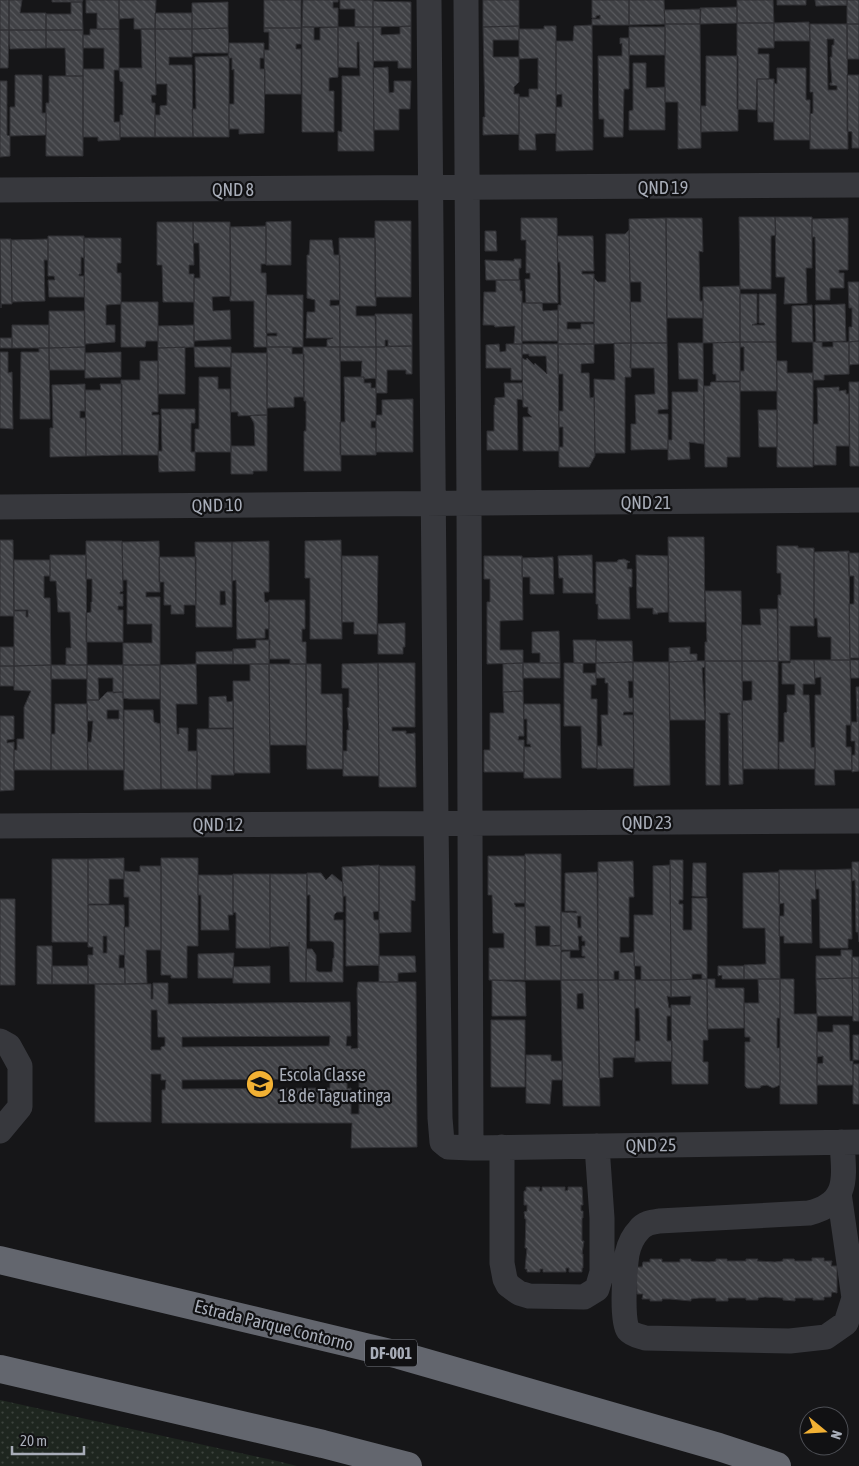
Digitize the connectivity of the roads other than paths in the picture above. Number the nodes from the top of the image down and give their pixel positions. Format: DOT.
graph roads {
  1 [pos="429,0"];
  2 [pos="466,0"];
  3 [pos="859,185"];
  4 [pos="430,188"];
  5 [pos="467,188"];
  6 [pos="0,190"];
  7 [pos="859,500"];
  8 [pos="433,503"];
  9 [pos="470,503"];
  10 [pos="0,507"];
  11 [pos="859,821"];
  12 [pos="436,822"];
  13 [pos="471,823"];
  14 [pos="0,826"];
  15 [pos="0,1041"];
  16 [pos="0,1132"];
  17 [pos="851,1142"];
  18 [pos="596,1146"];
  19 [pos="502,1147"];
  20 [pos="472,1148"];
  21 [pos="840,1193"];
  22 [pos="0,1260"];
  23 [pos="0,1369"];
  24 [pos="408,1466"];
  25 [pos="777,1466"];
  1 -- 4 [label="street"];
  2 -- 5 [label="street"];
  3 -- 5 [label="street, QND 19"];
  4 -- 5 [label="street, QND 8"];
  4 -- 6 [label="street, QND 8"];
  4 -- 8 [label="street"];
  5 -- 9 [label="street"];
  7 -- 9 [label="street, QND 21"];
  8 -- 9 [label="street, QND 21"];
  8 -- 10 [label="street, QND 10"];
  8 -- 12 [label="street"];
  9 -- 13 [label="street"];
  11 -- 13 [label="street, QND 23"];
  12 -- 13 [label="street, QND 23"];
  12 -- 14 [label="street, QND 12"];
  12 -- 20 [label="street, QND 25"];
  13 -- 20 [label="street"];
  15 -- 16 [label="street"];
  17 -- 18 [label="street, QND 25"];
  17 -- 21 [label="street"];
  18 -- 19 [label="street, QND 25"];
  18 -- 19 [label="street"];
  19 -- 20 [label="street, QND 25"];
  21 -- 21 [label="street"];
  22 -- 25 [label="highway, Estrada Parque Contorno / DF-001"];
  23 -- 24 [label="highway"];
}
